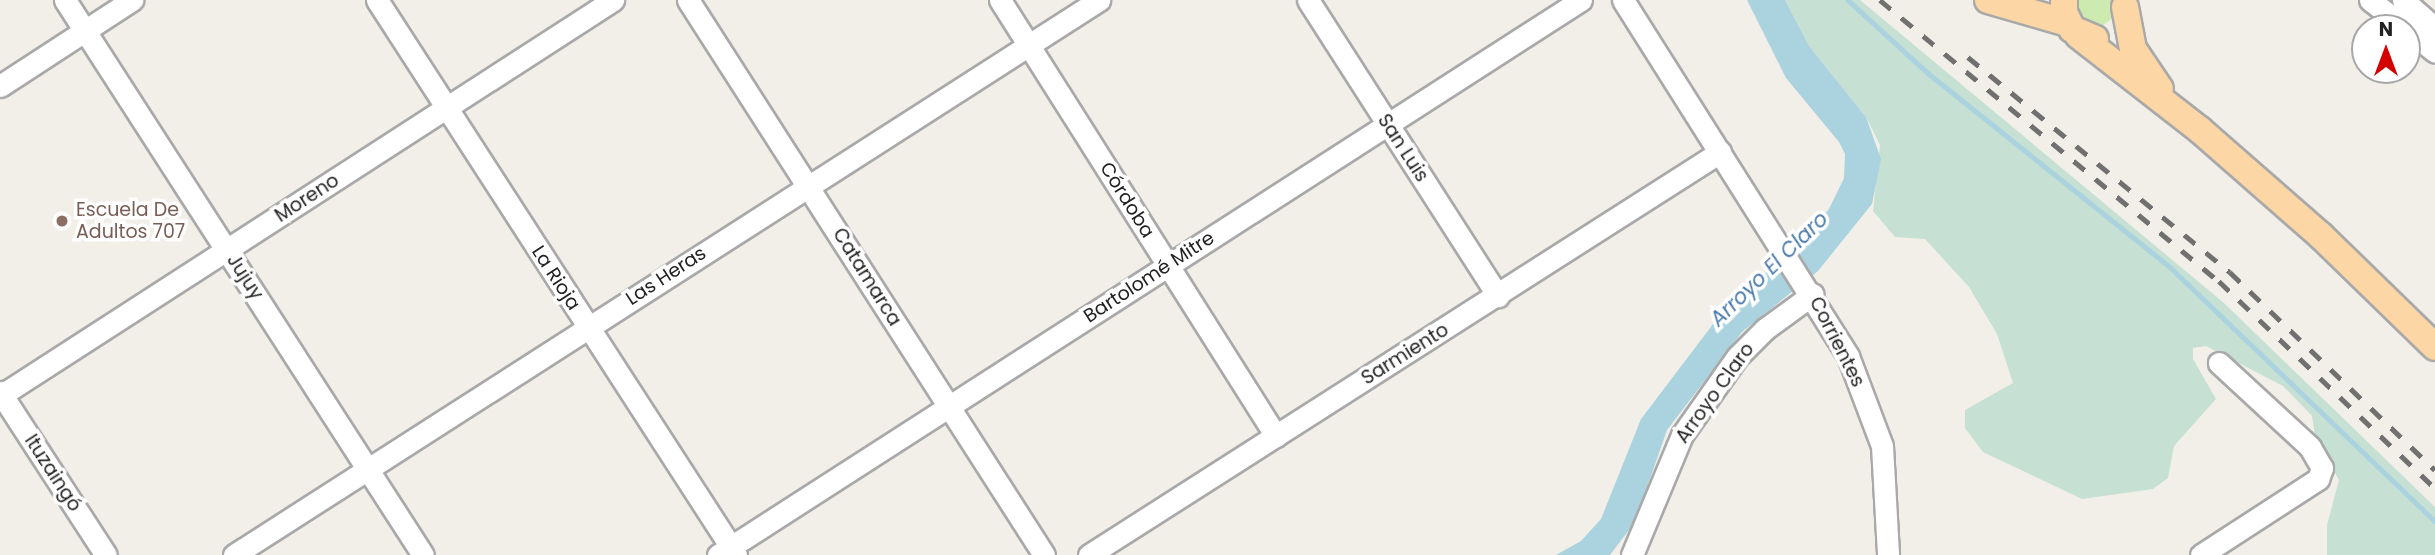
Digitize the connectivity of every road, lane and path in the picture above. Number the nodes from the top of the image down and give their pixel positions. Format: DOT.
graph roads {
  1 [pos="65,0"];
  2 [pos="132,0"];
  3 [pos="377,0"];
  4 [pos="612,0"];
  5 [pos="688,0"];
  6 [pos="1000,0"];
  7 [pos="1099,0"];
  8 [pos="1308,0"];
  9 [pos="1581,0"];
  10 [pos="1623,0"];
  11 [pos="2370,0"];
  12 [pos="2403,0"];
  13 [pos="1994,2"];
  14 [pos="2125,4"];
  15 [pos="2067,14"];
  16 [pos="2387,14"];
  17 [pos="2435,28"];
  18 [pos="85,31"];
  19 [pos="2421,41"];
  20 [pos="1030,45"];
  21 [pos="2435,52"];
  22 [pos="0,86"];
  23 [pos="446,108"];
  24 [pos="1387,123"];
  25 [pos="2200,130"];
  26 [pos="1720,152"];
  27 [pos="808,184"];
  28 [pos="227,250"];
  29 [pos="1168,264"];
  30 [pos="1810,290"];
  31 [pos="1497,296"];
  32 [pos="588,327"];
  33 [pos="2435,347"];
  34 [pos="2219,363"];
  35 [pos="1,394"];
  36 [pos="949,407"];
  37 [pos="1276,436"];
  38 [pos="369,471"];
  39 [pos="728,552"];
  40 [pos="106,555"];
  41 [pos="234,555"];
  42 [pos="423,555"];
  43 [pos="1044,555"];
  44 [pos="1089,555"];
  45 [pos="1632,555"];
  46 [pos="1888,555"];
  47 [pos="2201,555"];
  1 -- 18 [label="street, Jujuy"];
  2 -- 18 [label="street"];
  3 -- 23 [label="street, La Rioja"];
  4 -- 23 [label="street, Moreno"];
  5 -- 27 [label="street, Catamarca"];
  6 -- 20 [label="street, Córdoba"];
  7 -- 20 [label="street, Las Heras"];
  8 -- 24 [label="street, San Luis"];
  9 -- 24 [label="street, Bartolomé Mitre"];
  10 -- 26 [label="street, Corrientes"];
  11 -- 16 [label="street"];
  12 -- 17 [label="street"];
  13 -- 15 [label="main road"];
  14 -- 15 [label="main road"];
  14 -- 25 [label="main road"];
  15 -- 25 [label="main road"];
  18 -- 22 [label="street"];
  18 -- 28 [label="street, Jujuy"];
  19 -- 21 [label="street"];
  20 -- 27 [label="street, Las Heras"];
  20 -- 29 [label="street, Córdoba"];
  23 -- 28 [label="street, Moreno"];
  23 -- 32 [label="street, La Rioja"];
  24 -- 29 [label="street, Bartolomé Mitre"];
  24 -- 31 [label="street, San Luis"];
  25 -- 33 [label="main road"];
  26 -- 30 [label="street, Corrientes"];
  26 -- 31 [label="street, Sarmiento"];
  27 -- 32 [label="street, Las Heras"];
  27 -- 36 [label="street, Catamarca"];
  28 -- 35 [label="street, Moreno"];
  28 -- 38 [label="street, Jujuy"];
  29 -- 36 [label="street, Bartolomé Mitre"];
  29 -- 37 [label="street, Córdoba"];
  30 -- 45 [label="street, Arroyo Claro"];
  30 -- 46 [label="street, Corrientes"];
  31 -- 37 [label="street, Sarmiento"];
  32 -- 38 [label="street, Las Heras"];
  32 -- 39 [label="street, La Rioja"];
  34 -- 47 [label="street"];
  35 -- 40 [label="street, Ituzaingó"];
  36 -- 39 [label="street, Bartolomé Mitre"];
  36 -- 43 [label="street, Catamarca"];
  37 -- 44 [label="street, Sarmiento"];
  38 -- 41 [label="street, Las Heras"];
  38 -- 42 [label="street, Jujuy"];
}
